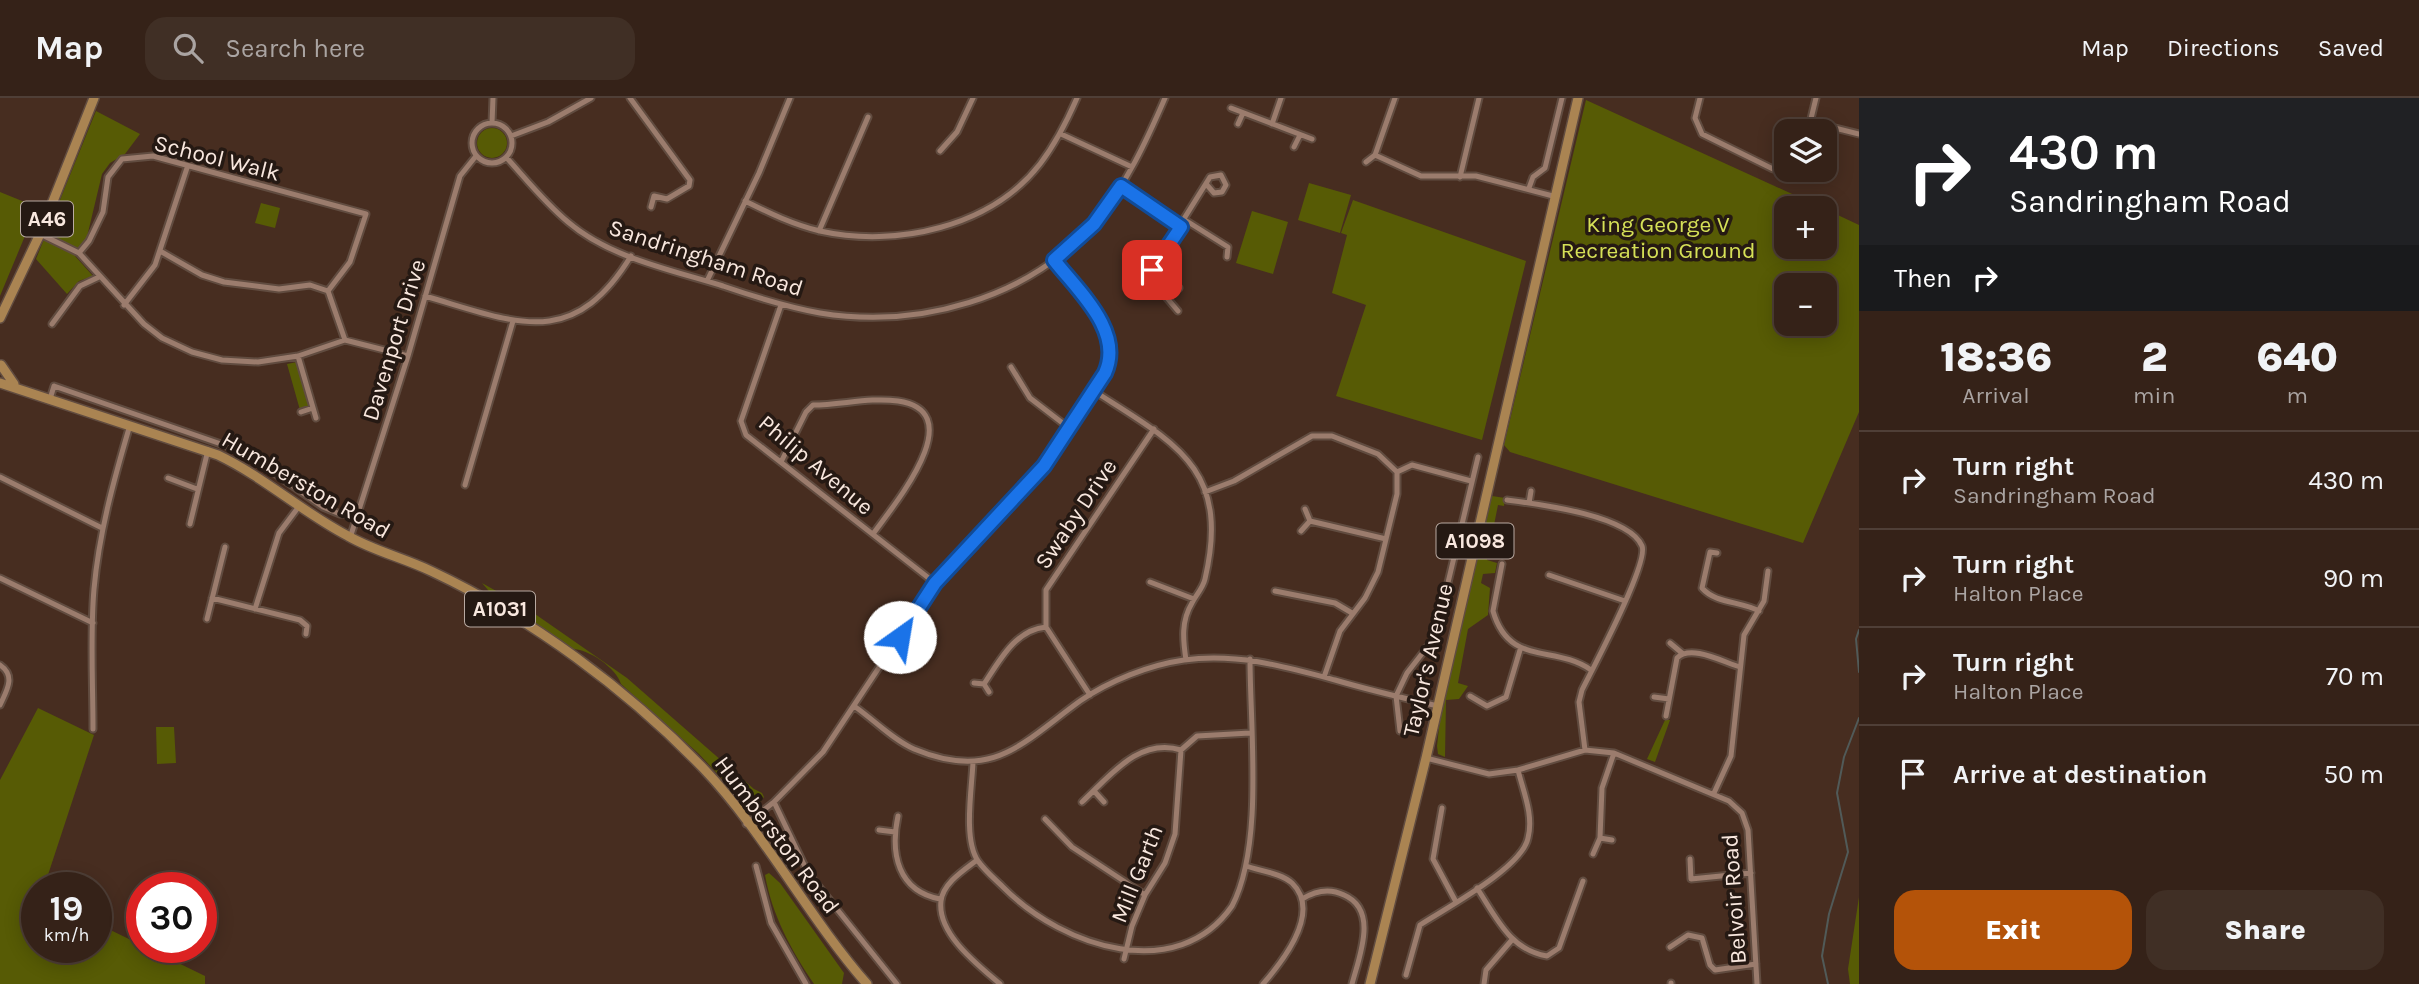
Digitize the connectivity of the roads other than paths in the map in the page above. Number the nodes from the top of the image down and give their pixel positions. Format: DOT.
graph roads {
  1 [pos="94,98"];
  2 [pos="493,98"];
  3 [pos="592,98"];
  4 [pos="630,98"];
  5 [pos="790,98"];
  6 [pos="973,98"];
  7 [pos="1077,98"];
  8 [pos="1164,98"];
  9 [pos="1281,98"];
  10 [pos="1395,98"];
  11 [pos="1479,98"];
  12 [pos="1562,98"];
  13 [pos="1578,98"];
  14 [pos="1700,98"];
  15 [pos="1816,98"];
  16 [pos="1231,108"];
  17 [pos="1243,113"];
  18 [pos="868,117"];
  19 [pos="1812,119"];
  20 [pos="492,123"];
  21 [pos="1238,124"];
  22 [pos="1272,124"];
  23 [pos="1837,128"];
  24 [pos="1061,134"];
  25 [pos="1859,134"];
  26 [pos="1300,135"];
  27 [pos="511,136"];
  28 [pos="1312,139"];
  29 [pos="1294,147"];
  30 [pos="940,151"];
  31 [pos="1376,155"];
  32 [pos="476,156"];
  33 [pos="506,157"];
  34 [pos="1366,162"];
  35 [pos="1132,167"];
  36 [pos="187,168"];
  37 [pos="1774,169"];
  38 [pos="1460,177"];
  39 [pos="1207,184"];
  40 [pos="1121,186"];
  41 [pos="1529,188"];
  42 [pos="1553,195"];
  43 [pos="745,201"];
  44 [pos="651,207"];
  45 [pos="1185,220"];
  46 [pos="1181,227"];
  47 [pos="819,231"];
  48 [pos="40,234"];
  49 [pos="160,251"];
  50 [pos="79,253"];
  51 [pos="631,256"];
  52 [pos="1227,257"];
  53 [pos="1054,260"];
  54 [pos="99,277"];
  55 [pos="707,281"];
  56 [pos="1180,288"];
  57 [pos="328,291"];
  58 [pos="425,296"];
  59 [pos="1167,298"];
  60 [pos="124,305"];
  61 [pos="781,305"];
  62 [pos="1178,311"];
  63 [pos="0,318"];
  64 [pos="513,321"];
  65 [pos="52,324"];
  66 [pos="345,340"];
  67 [pos="298,356"];
  68 [pos="408,356"];
  69 [pos="0,358"];
  70 [pos="0,367"];
  71 [pos="1011,367"];
  72 [pos="0,383"];
  73 [pos="22,389"];
  74 [pos="1094,391"];
  75 [pos="50,399"];
  76 [pos="313,408"];
  77 [pos="301,412"];
  78 [pos="316,418"];
  79 [pos="130,425"];
  80 [pos="1069,428"];
  81 [pos="1154,429"];
  82 [pos="208,450"];
  83 [pos="1478,457"];
  84 [pos="781,462"];
  85 [pos="1397,472"];
  86 [pos="0,477"];
  87 [pos="168,478"];
  88 [pos="1471,481"];
  89 [pos="465,485"];
  90 [pos="197,489"];
  91 [pos="1531,491"];
  92 [pos="1205,492"];
  93 [pos="1507,500"];
  94 [pos="1529,503"];
  95 [pos="300,505"];
  96 [pos="1305,509"];
  97 [pos="359,514"];
  98 [pos="1310,521"];
  99 [pos="190,524"];
  100 [pos="102,528"];
  101 [pos="1301,531"];
  102 [pos="873,534"];
  103 [pos="350,538"];
  104 [pos="1386,539"];
  105 [pos="226,547"];
  106 [pos="1717,553"];
  107 [pos="1502,564"];
  108 [pos="1768,571"];
  109 [pos="1549,575"];
  110 [pos="0,578"];
  111 [pos="1150,582"];
  112 [pos="935,583"];
  113 [pos="1275,591"];
  114 [pos="212,598"];
  115 [pos="1194,599"];
  116 [pos="1625,601"];
  117 [pos="255,609"];
  118 [pos="1759,611"];
  119 [pos="1352,613"];
  120 [pos="207,620"];
  121 [pos="93,623"];
  122 [pos="1046,627"];
  123 [pos="306,634"];
  124 [pos="1670,643"];
  125 [pos="1520,650"];
  126 [pos="1682,653"];
  127 [pos="1250,659"];
  128 [pos="1186,660"];
  129 [pos="0,665"];
  130 [pos="1740,667"];
  131 [pos="1591,670"];
  132 [pos="1324,677"];
  133 [pos="974,683"];
  134 [pos="984,684"];
  135 [pos="989,692"];
  136 [pos="1090,695"];
  137 [pos="1396,696"];
  138 [pos="1471,696"];
  139 [pos="1654,697"];
  140 [pos="1670,699"];
  141 [pos="0,705"];
  142 [pos="854,706"];
  143 [pos="1438,706"];
  144 [pos="1666,716"];
  145 [pos="93,729"];
  146 [pos="1401,731"];
  147 [pos="1250,733"];
  148 [pos="1181,750"];
  149 [pos="1585,750"];
  150 [pos="1614,753"];
  151 [pos="1426,758"];
  152 [pos="973,762"];
  153 [pos="1518,769"];
  154 [pos="1094,790"];
  155 [pos="1714,793"];
  156 [pos="774,802"];
  157 [pos="1082,802"];
  158 [pos="1104,802"];
  159 [pos="1443,807"];
  160 [pos="898,816"];
  161 [pos="1045,819"];
  162 [pos="746,824"];
  163 [pos="879,830"];
  164 [pos="894,832"];
  165 [pos="1600,838"];
  166 [pos="1612,840"];
  167 [pos="1594,854"];
  168 [pos="1690,859"];
  169 [pos="977,860"];
  170 [pos="756,866"];
  171 [pos="1246,866"];
  172 [pos="1751,873"];
  173 [pos="1583,881"];
  174 [pos="1476,888"];
  175 [pos="1145,895"];
  176 [pos="1302,898"];
  177 [pos="940,899"];
  178 [pos="1456,902"];
  179 [pos="1511,941"];
  180 [pos="1198,946"];
  181 [pos="1670,947"];
  182 [pos="1124,959"];
  183 [pos="1134,961"];
  184 [pos="1756,964"];
  185 [pos="1406,975"];
  186 [pos="864,981"];
  187 [pos="806,984"];
  188 [pos="853,984"];
  189 [pos="897,984"];
  190 [pos="1000,984"];
  191 [pos="1263,984"];
  192 [pos="1352,984"];
  193 [pos="1370,984"];
  194 [pos="1484,984"];
  195 [pos="1757,984"];
  1 -- 48 [label="main road, A46"];
  2 -- 20 [label="street"];
  3 -- 27 [label="street"];
  4 -- 44 [label="street"];
  5 -- 43 [label="street"];
  6 -- 30 [label="street"];
  7 -- 24 [label="street"];
  8 -- 35 [label="street, Sandringham Road"];
  9 -- 22 [label="street"];
  10 -- 31 [label="street"];
  11 -- 38 [label="street"];
  12 -- 41 [label="street"];
  13 -- 42 [label="main road, Taylor's Avenue / A1098"];
  14 -- 37 [label="street"];
  15 -- 19 [label="street"];
  16 -- 17 [label="street"];
  17 -- 21 [label="street"];
  17 -- 22 [label="street"];
  18 -- 47 [label="street"];
  20 -- 27 [label="street"];
  20 -- 32 [label="street"];
  22 -- 26 [label="street"];
  23 -- 25 [label="street"];
  24 -- 35 [label="street"];
  24 -- 47 [label="street"];
  26 -- 28 [label="street"];
  26 -- 29 [label="street"];
  27 -- 33 [label="street"];
  31 -- 34 [label="street"];
  31 -- 38 [label="street"];
  32 -- 33 [label="street"];
  32 -- 58 [label="street, Davenport Drive"];
  33 -- 51 [label="street, Sandringham Road"];
  35 -- 40 [label="street, Sandringham Road"];
  36 -- 49 [label="street"];
  36 -- 50 [label="street, School Walk"];
  36 -- 57 [label="street, School Walk"];
  38 -- 41 [label="street"];
  39 -- 45 [label="street"];
  40 -- 46 [label="street"];
  40 -- 53 [label="street, Sandringham Road"];
  41 -- 42 [label="street"];
  42 -- 143 [label="main road, Taylor's Avenue / A1098"];
  43 -- 47 [label="street"];
  43 -- 55 [label="street"];
  45 -- 46 [label="street"];
  45 -- 52 [label="street"];
  46 -- 59 [label="street"];
  48 -- 50 [label="street"];
  48 -- 63 [label="main road, A46"];
  49 -- 57 [label="street"];
  49 -- 60 [label="street"];
  50 -- 54 [label="street"];
  51 -- 55 [label="street, Sandringham Road"];
  51 -- 64 [label="street"];
  53 -- 61 [label="street, Sandringham Road"];
  53 -- 74 [label="street"];
  54 -- 60 [label="street"];
  54 -- 65 [label="street"];
  55 -- 61 [label="street, Sandringham Road"];
  56 -- 59 [label="street"];
  57 -- 66 [label="street"];
  58 -- 64 [label="street"];
  58 -- 68 [label="street, Davenport Drive"];
  59 -- 62 [label="street"];
  60 -- 67 [label="street"];
  61 -- 84 [label="street, Philip Avenue"];
  64 -- 89 [label="street"];
  66 -- 67 [label="street"];
  66 -- 68 [label="street"];
  67 -- 76 [label="street"];
  68 -- 97 [label="street, Davenport Drive"];
  69 -- 70 [label="main road"];
  70 -- 73 [label="main road, Humberston Road / A1031"];
  71 -- 80 [label="street"];
  72 -- 73 [label="main road, Humberston Road / A1031"];
  73 -- 75 [label="main road, Humberston Road / A1031"];
  74 -- 80 [label="street"];
  74 -- 81 [label="street"];
  75 -- 79 [label="main road, Humberston Road / A1031"];
  75 -- 97 [label="street"];
  76 -- 77 [label="street"];
  76 -- 78 [label="street"];
  79 -- 82 [label="main road, Humberston Road / A1031"];
  79 -- 100 [label="street"];
  80 -- 112 [label="street"];
  81 -- 92 [label="street"];
  81 -- 122 [label="street, Swaby Drive"];
  82 -- 90 [label="street"];
  82 -- 95 [label="main road, Humberston Road / A1031"];
  83 -- 88 [label="street"];
  84 -- 102 [label="street, Philip Avenue"];
  84 -- 102 [label="street"];
  85 -- 88 [label="street"];
  85 -- 92 [label="street"];
  85 -- 104 [label="street"];
  86 -- 100 [label="street"];
  87 -- 90 [label="street"];
  88 -- 137 [label="street"];
  90 -- 99 [label="street"];
  91 -- 94 [label="street"];
  92 -- 115 [label="street"];
  93 -- 94 [label="street"];
  94 -- 116 [label="street"];
  95 -- 103 [label="main road, Humberston Road / A1031"];
  95 -- 117 [label="street"];
  96 -- 98 [label="street"];
  97 -- 103 [label="street, Davenport Drive"];
  98 -- 101 [label="street"];
  98 -- 104 [label="street"];
  100 -- 121 [label="street"];
  102 -- 112 [label="street, Philip Avenue"];
  103 -- 162 [label="main road, Humberston Road / A1031"];
  104 -- 119 [label="street"];
  105 -- 114 [label="street"];
  106 -- 118 [label="street"];
  107 -- 125 [label="street"];
  108 -- 118 [label="street"];
  109 -- 116 [label="street"];
  110 -- 121 [label="street"];
  111 -- 115 [label="street"];
  112 -- 142 [label="street"];
  113 -- 119 [label="street"];
  114 -- 117 [label="street"];
  114 -- 120 [label="street"];
  115 -- 128 [label="street"];
  116 -- 131 [label="street"];
  117 -- 123 [label="street"];
  118 -- 130 [label="street"];
  119 -- 132 [label="street"];
  121 -- 145 [label="street"];
  122 -- 134 [label="street"];
  122 -- 136 [label="street"];
  124 -- 126 [label="street"];
  125 -- 131 [label="street"];
  125 -- 138 [label="street"];
  126 -- 130 [label="street"];
  126 -- 140 [label="street"];
  127 -- 128 [label="street"];
  127 -- 132 [label="street"];
  127 -- 147 [label="street"];
  128 -- 136 [label="street"];
  129 -- 141 [label="street"];
  130 -- 155 [label="street"];
  131 -- 149 [label="street"];
  132 -- 137 [label="street"];
  133 -- 134 [label="street"];
  134 -- 135 [label="street"];
  136 -- 152 [label="street"];
  137 -- 143 [label="street"];
  137 -- 146 [label="street"];
  139 -- 140 [label="street"];
  140 -- 144 [label="street"];
  142 -- 152 [label="street"];
  142 -- 156 [label="street"];
  143 -- 151 [label="main road, Taylor's Avenue / A1098"];
  147 -- 148 [label="street"];
  147 -- 171 [label="street"];
  148 -- 154 [label="street"];
  148 -- 175 [label="street, Mill Garth"];
  149 -- 150 [label="street, Belvoir Road"];
  149 -- 153 [label="street, Belvoir Road"];
  150 -- 155 [label="street, Belvoir Road"];
  150 -- 165 [label="street"];
  151 -- 153 [label="street, Belvoir Road"];
  151 -- 193 [label="main road, Taylor's Avenue / A1098"];
  152 -- 169 [label="street"];
  153 -- 174 [label="street"];
  154 -- 157 [label="street"];
  154 -- 158 [label="street"];
  155 -- 172 [label="street, Belvoir Road"];
  156 -- 162 [label="street"];
  156 -- 189 [label="street"];
  159 -- 178 [label="street"];
  160 -- 164 [label="street"];
  161 -- 175 [label="street"];
  162 -- 186 [label="main road, Humberston Road / A1031"];
  163 -- 164 [label="street"];
  164 -- 177 [label="street"];
  165 -- 166 [label="street"];
  165 -- 167 [label="street"];
  168 -- 172 [label="street"];
  169 -- 177 [label="street"];
  169 -- 182 [label="street"];
  170 -- 187 [label="street"];
  171 -- 176 [label="street"];
  171 -- 180 [label="street"];
  172 -- 184 [label="street, Belvoir Road"];
  173 -- 179 [label="street"];
  174 -- 178 [label="street"];
  174 -- 179 [label="street"];
  175 -- 182 [label="street, Mill Garth"];
  176 -- 191 [label="street"];
  176 -- 192 [label="street"];
  177 -- 190 [label="street"];
  178 -- 185 [label="street"];
  179 -- 194 [label="street"];
  181 -- 184 [label="street"];
  182 -- 183 [label="street"];
  184 -- 195 [label="street, Belvoir Road"];
  186 -- 188 [label="street"];
}
